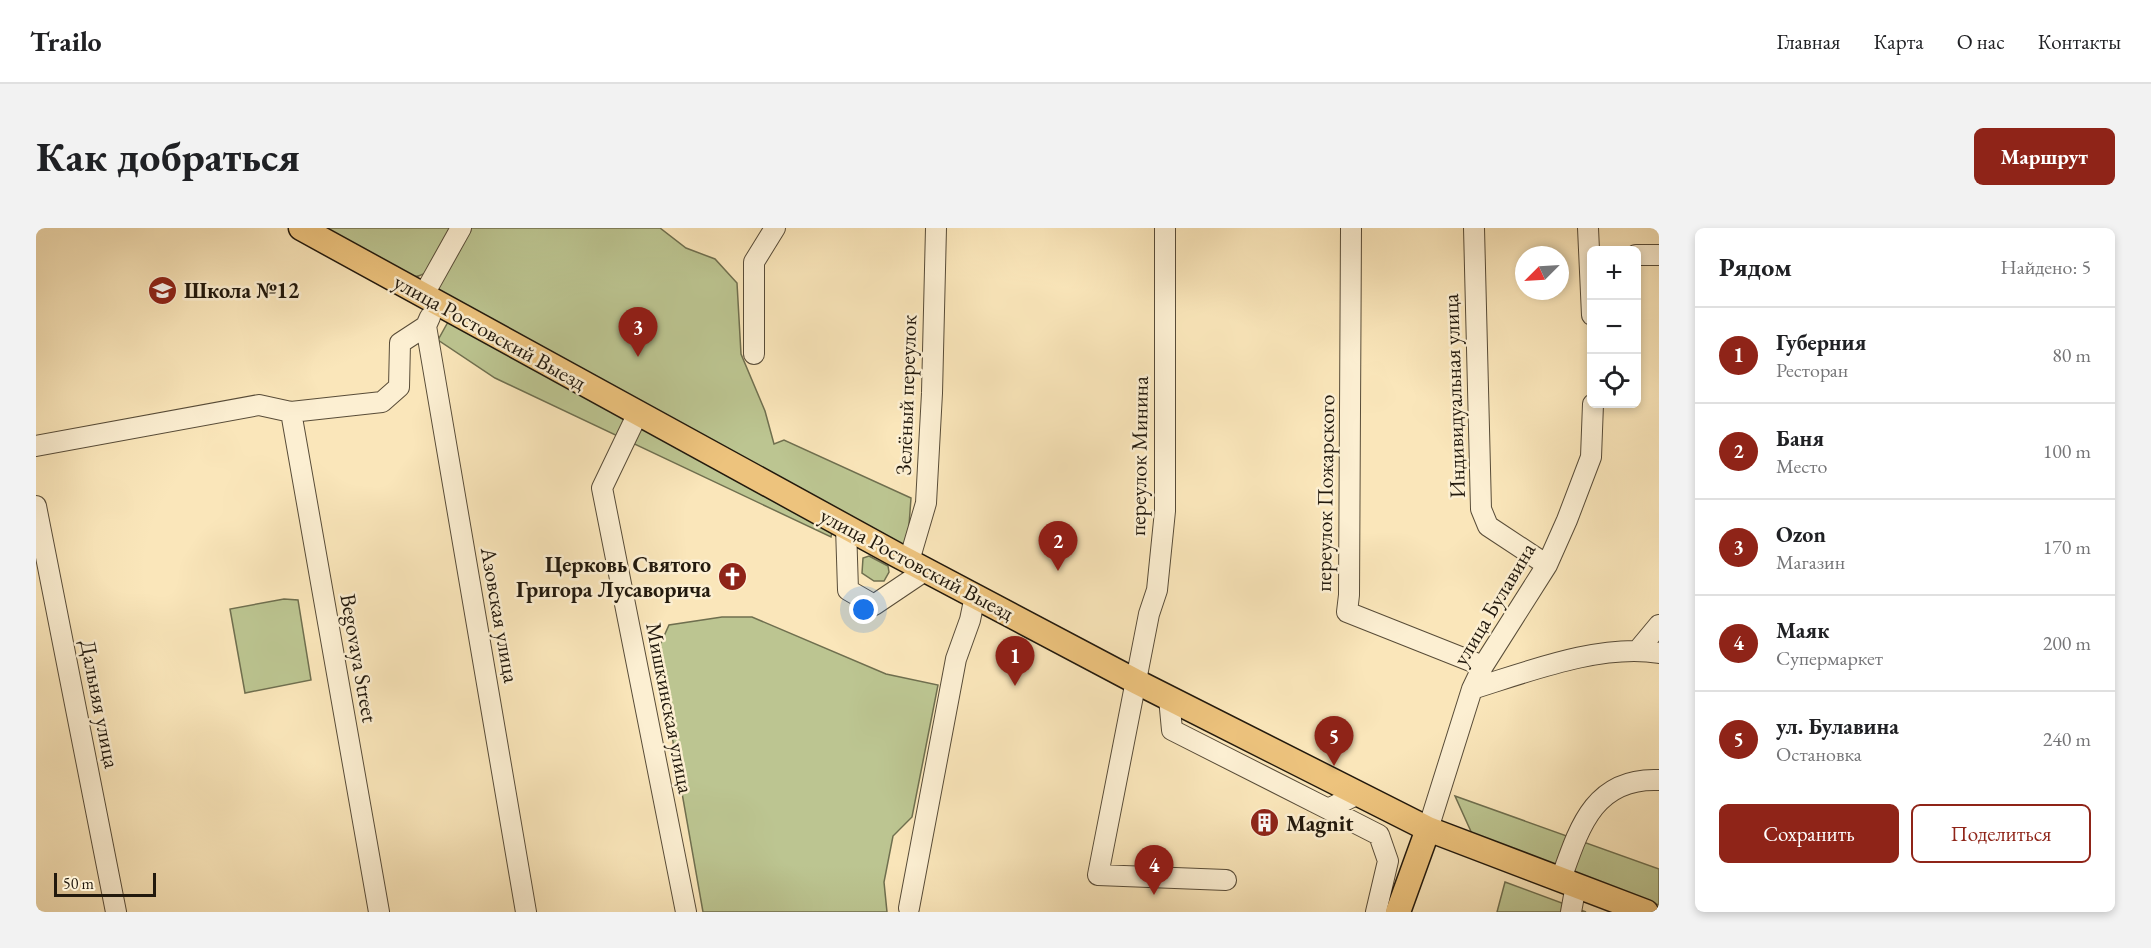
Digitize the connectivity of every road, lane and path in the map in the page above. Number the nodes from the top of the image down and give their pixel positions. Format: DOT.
graph roads {
  1 [pos="301,228"];
  2 [pos="461,228"];
  3 [pos="774,228"];
  4 [pos="936,228"];
  5 [pos="1165,228"];
  6 [pos="1351,228"];
  7 [pos="1474,228"];
  8 [pos="1588,228"];
  9 [pos="1589,246"];
  10 [pos="1641,255"];
  11 [pos="1659,255"];
  12 [pos="430,300"];
  13 [pos="426,326"];
  14 [pos="753,354"];
  15 [pos="1593,408"];
  16 [pos="291,412"];
  17 [pos="638,413"];
  18 [pos="36,446"];
  19 [pos="36,506"];
  20 [pos="846,527"];
  21 [pos="917,566"];
  22 [pos="1547,566"];
  23 [pos="975,596"];
  24 [pos="1659,625"];
  25 [pos="1639,650"];
  26 [pos="1659,653"];
  27 [pos="1483,666"];
  28 [pos="1137,682"];
  29 [pos="1472,689"];
  30 [pos="1169,698"];
  31 [pos="1659,780"];
  32 [pos="1358,794"];
  33 [pos="1328,809"];
  34 [pos="1428,829"];
  35 [pos="1226,880"];
  36 [pos="1569,882"];
  37 [pos="909,908"];
  38 [pos="116,912"];
  39 [pos="379,912"];
  40 [pos="526,912"];
  41 [pos="686,912"];
  42 [pos="1376,912"];
  43 [pos="1398,912"];
  44 [pos="1571,912"];
  45 [pos="1646,912"];
  1 -- 12 [label="main road, улица Ростовский Выезд"];
  2 -- 12 [label="street"];
  3 -- 14 [label="street"];
  4 -- 21 [label="street, Зелёный переулок"];
  5 -- 28 [label="street, переулок Минина"];
  6 -- 27 [label="street, переулок Пожарского"];
  7 -- 22 [label="street, Индивидуальная улица"];
  8 -- 9 [label="street"];
  10 -- 11 [label="street"];
  12 -- 13 [label="street"];
  12 -- 17 [label="main road, улица Ростовский Выезд"];
  13 -- 16 [label="street"];
  13 -- 40 [label="street, Азовская улица"];
  15 -- 22 [label="street, улица Булавина"];
  16 -- 18 [label="street"];
  16 -- 39 [label="street, Begovaya Street"];
  17 -- 20 [label="main road, улица Ростовский Выезд"];
  17 -- 41 [label="street, Мишкинская улица"];
  19 -- 38 [label="street, Дальняя улица"];
  20 -- 21 [label="main road, улица Ростовский Выезд"];
  20 -- 21 [label="street"];
  21 -- 23 [label="main road, улица Ростовский Выезд"];
  22 -- 27 [label="street, улица Булавина"];
  23 -- 28 [label="main road, улица Ростовский Выезд"];
  23 -- 37 [label="street"];
  24 -- 25 [label="street"];
  25 -- 26 [label="street"];
  25 -- 29 [label="street"];
  27 -- 29 [label="street, улица Булавина"];
  28 -- 30 [label="main road, улица Ростовский Выезд"];
  28 -- 35 [label="street, переулок Минина"];
  29 -- 34 [label="street, улица Булавина"];
  30 -- 32 [label="main road, улица Ростовский Выезд"];
  30 -- 33 [label="street"];
  31 -- 36 [label="street"];
  32 -- 33 [label="street"];
  32 -- 34 [label="main road, улица Ростовский Выезд"];
  33 -- 42 [label="street"];
  34 -- 36 [label="main road, улица Ростовский Выезд"];
  34 -- 43 [label="main road"];
  36 -- 44 [label="street"];
  36 -- 45 [label="main road, улица Ростовский Выезд"];
}
